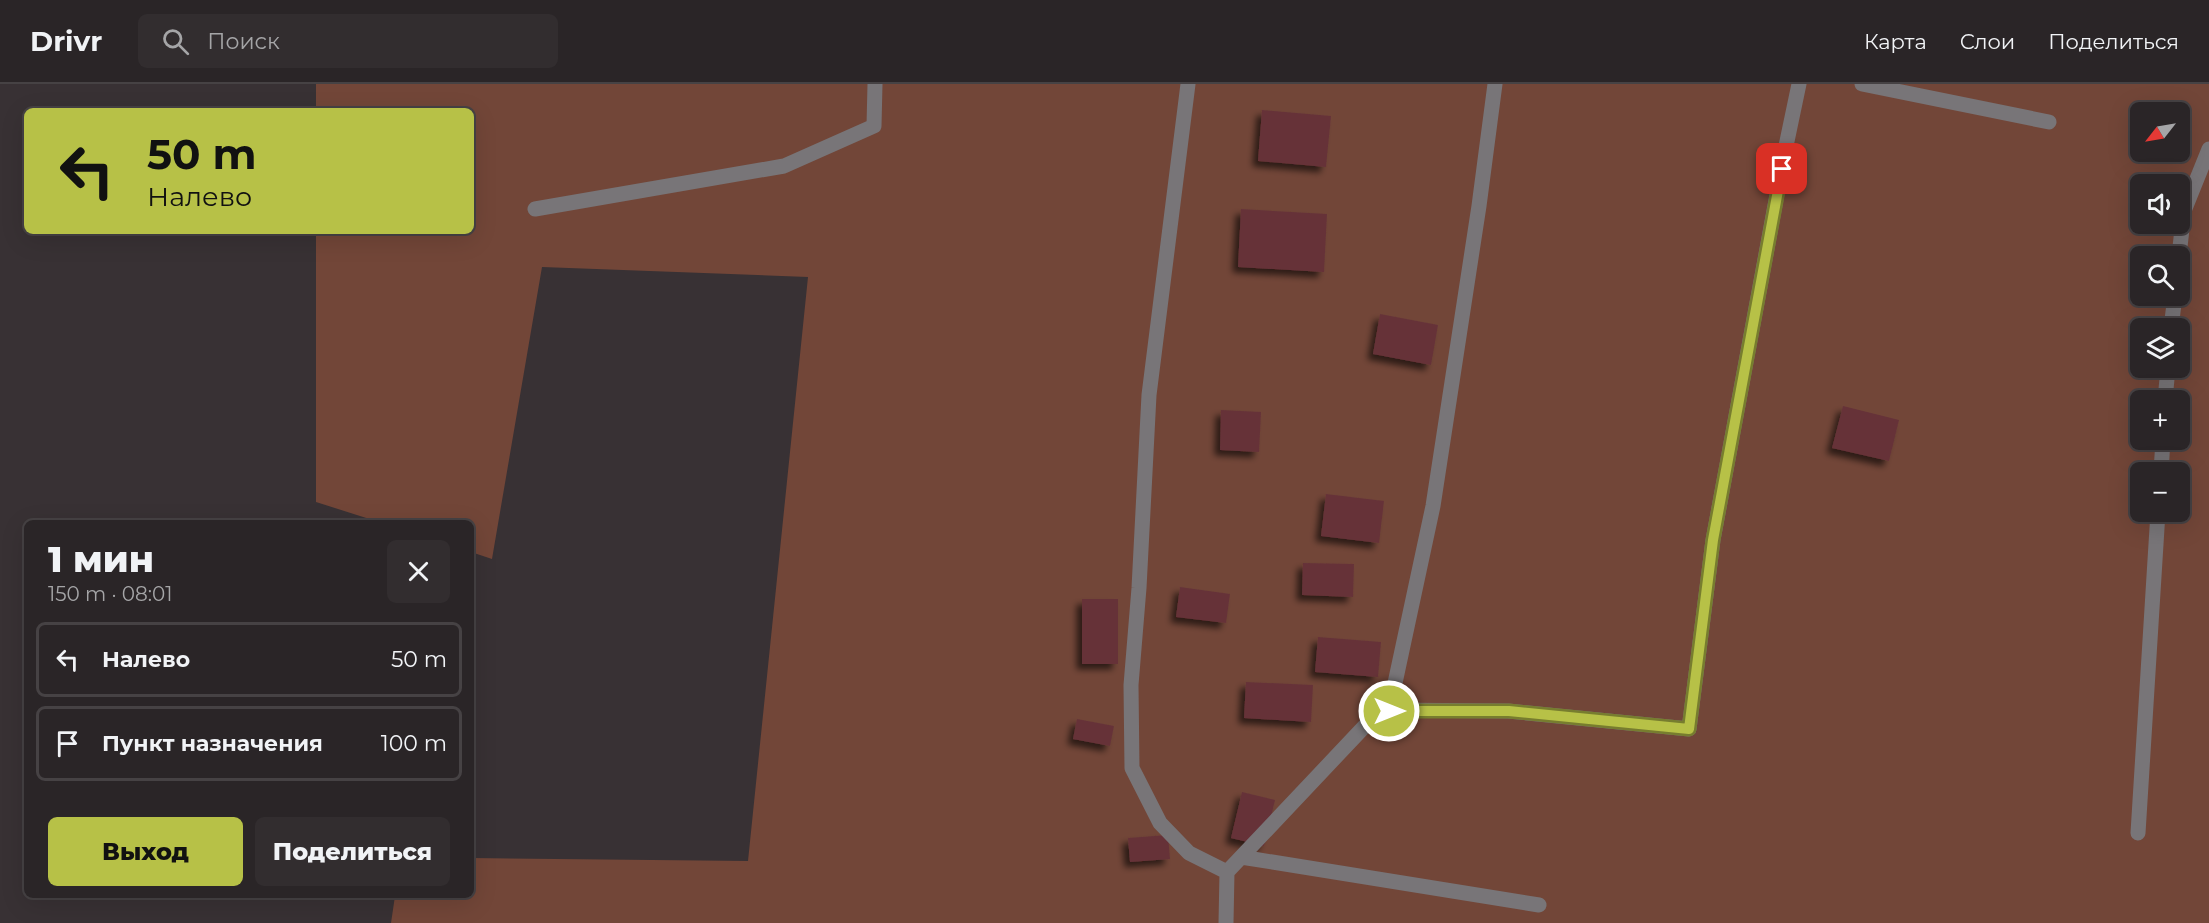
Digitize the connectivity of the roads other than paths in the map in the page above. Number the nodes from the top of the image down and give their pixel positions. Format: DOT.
graph roads {
  1 [pos="875,84"];
  2 [pos="1188,84"];
  3 [pos="1495,84"];
  4 [pos="1799,84"];
  5 [pos="1862,84"];
  6 [pos="2049,122"];
  7 [pos="2209,149"];
  8 [pos="535,209"];
  9 [pos="2180,246"];
  10 [pos="2157,522"];
  11 [pos="1389,711"];
  12 [pos="2138,833"];
  13 [pos="1241,857"];
  14 [pos="1227,872"];
  15 [pos="1539,904"];
  16 [pos="1226,923"];
  1 -- 8 [label="lane"];
  2 -- 14 [label="lane"];
  3 -- 11 [label="lane"];
  4 -- 11 [label="lane"];
  5 -- 6 [label="lane"];
  7 -- 9 [label="lane"];
  10 -- 12 [label="lane"];
  11 -- 13 [label="lane"];
  13 -- 14 [label="lane"];
  13 -- 15 [label="lane"];
  14 -- 16 [label="lane"];
}
